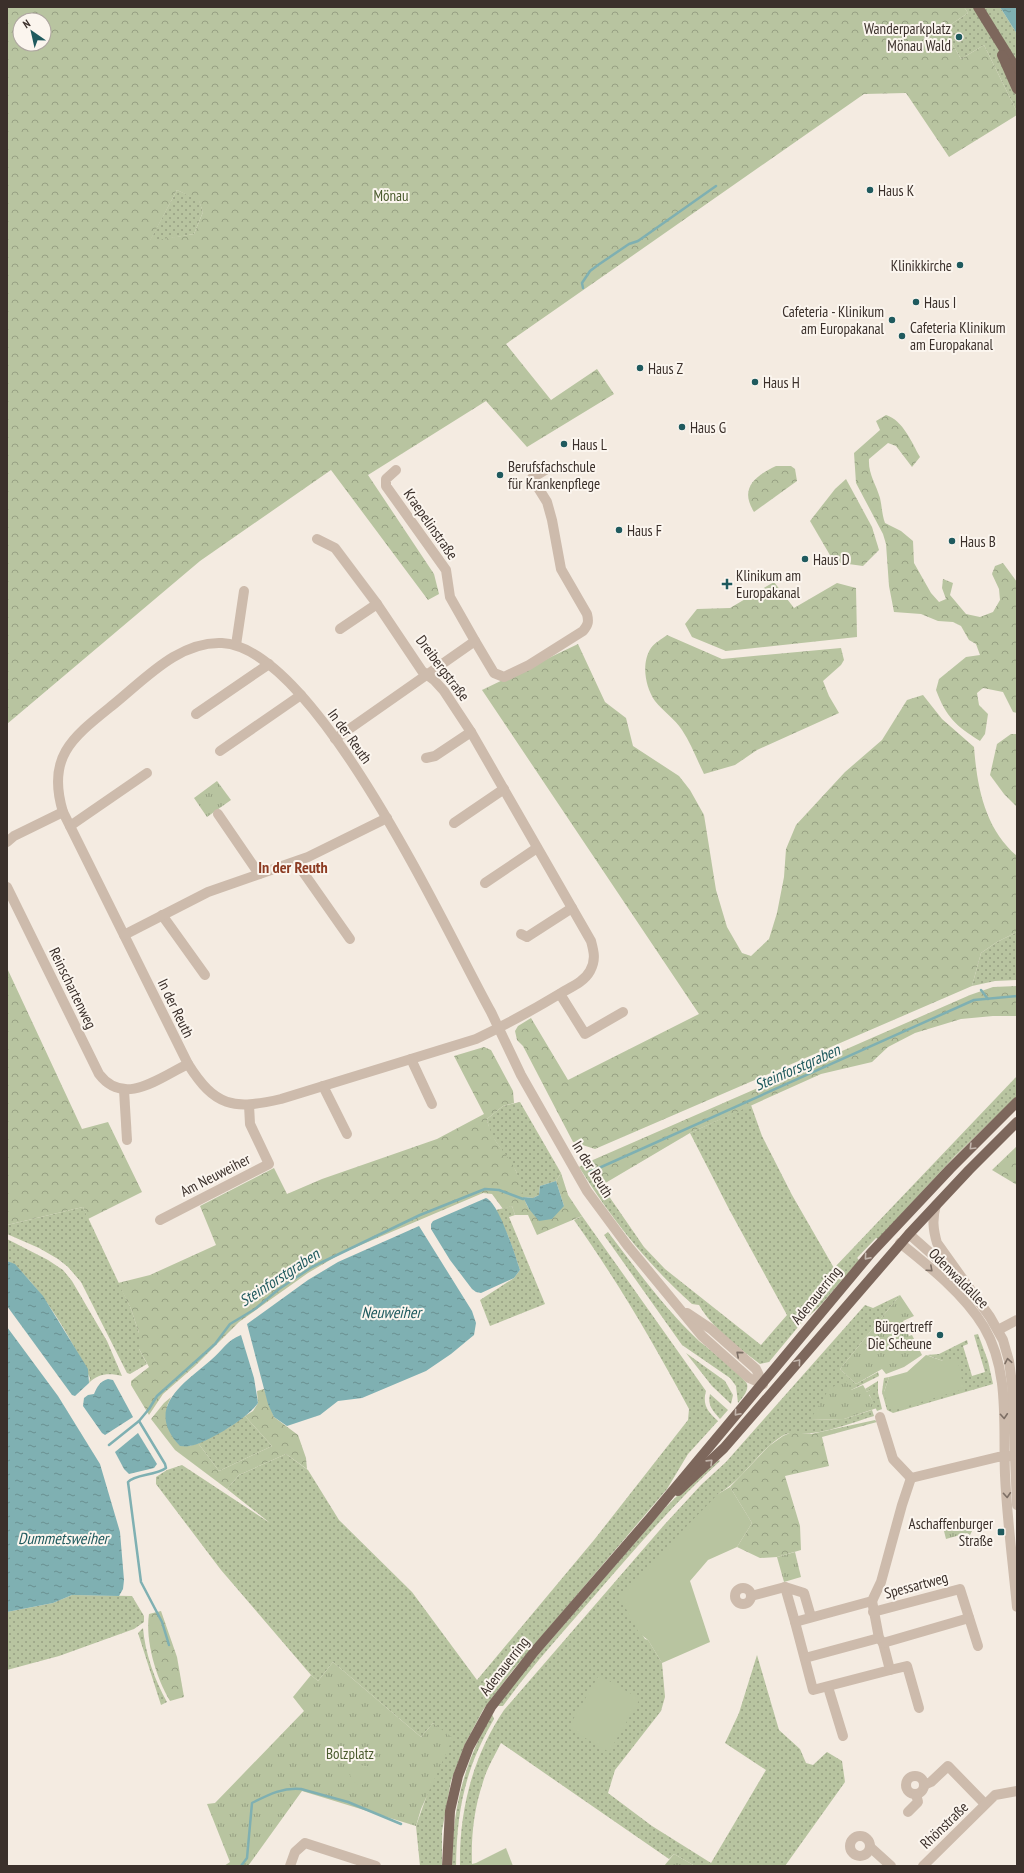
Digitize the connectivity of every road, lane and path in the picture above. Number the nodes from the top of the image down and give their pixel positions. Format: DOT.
graph roads {
  1 [pos="978,7"];
  2 [pos="990,26"];
  3 [pos="1017,70"];
  4 [pos="1017,89"];
  5 [pos="546,469"];
  6 [pos="396,470"];
  7 [pos="318,539"];
  8 [pos="244,591"];
  9 [pos="377,604"];
  10 [pos="340,629"];
  11 [pos="475,641"];
  12 [pos="236,645"];
  13 [pos="269,664"];
  14 [pos="427,675"];
  15 [pos="301,695"];
  16 [pos="196,714"];
  17 [pos="471,732"];
  18 [pos="335,739"];
  19 [pos="220,751"];
  20 [pos="426,758"];
  21 [pos="147,773"];
  22 [pos="504,789"];
  23 [pos="63,812"];
  24 [pos="218,814"];
  25 [pos="387,818"];
  26 [pos="454,823"];
  27 [pos="70,826"];
  28 [pos="7,842"];
  29 [pos="538,848"];
  30 [pos="296,862"];
  31 [pos="259,874"];
  32 [pos="485,883"];
  33 [pos="7,887"];
  34 [pos="572,908"];
  35 [pos="162,915"];
  36 [pos="521,934"];
  37 [pos="124,935"];
  38 [pos="350,939"];
  39 [pos="205,975"];
  40 [pos="560,994"];
  41 [pos="623,1012"];
  42 [pos="498,1029"];
  43 [pos="411,1058"];
  44 [pos="188,1064"];
  45 [pos="323,1086"];
  46 [pos="124,1090"];
  47 [pos="1017,1102"];
  48 [pos="249,1104"];
  49 [pos="432,1104"];
  50 [pos="1017,1122"];
  51 [pos="348,1134"];
  52 [pos="127,1140"];
  53 [pos="936,1205"];
  54 [pos="160,1220"];
  55 [pos="894,1229"];
  56 [pos="909,1234"];
  57 [pos="900,1243"];
  58 [pos="969,1288"];
  59 [pos="1017,1320"];
  60 [pos="998,1330"];
  61 [pos="763,1384"];
  62 [pos="773,1392"];
  63 [pos="880,1417"];
  64 [pos="1012,1456"];
  65 [pos="911,1478"];
  66 [pos="1017,1505"];
  67 [pos="650,1518"];
  68 [pos="785,1587"];
  69 [pos="751,1596"];
  70 [pos="872,1601"];
  71 [pos="1017,1607"];
  72 [pos="873,1612"];
  73 [pos="811,1617"];
  74 [pos="969,1618"];
  75 [pos="795,1622"];
  76 [pos="881,1641"];
  77 [pos="978,1646"];
  78 [pos="805,1658"];
  79 [pos="890,1670"];
  80 [pos="828,1686"];
  81 [pos="918,1708"];
  82 [pos="843,1736"];
  83 [pos="924,1785"];
  84 [pos="1017,1791"];
  85 [pos="916,1794"];
  86 [pos="986,1804"];
  87 [pos="908,1812"];
  88 [pos="870,1847"];
  89 [pos="290,1866"];
  90 [pos="376,1866"];
  91 [pos="447,1866"];
  92 [pos="891,1866"];
  93 [pos="923,1866"];
  1 -- 2 [label="main road"];
  2 -- 3 [label="main road"];
  2 -- 4 [label="main road"];
  5 -- 11 [label="street, Kraepelinstraße"];
  6 -- 11 [label="street, Kraepelinstraße"];
  7 -- 9 [label="street, Dreibergstraße"];
  8 -- 12 [label="street"];
  9 -- 10 [label="street"];
  9 -- 14 [label="street, Dreibergstraße"];
  11 -- 14 [label="street"];
  12 -- 13 [label="street, In der Reuth"];
  12 -- 23 [label="street, In der Reuth"];
  13 -- 15 [label="street, In der Reuth"];
  13 -- 16 [label="street"];
  14 -- 17 [label="street, Dreibergstraße"];
  14 -- 18 [label="street"];
  15 -- 18 [label="street, In der Reuth"];
  15 -- 19 [label="street"];
  17 -- 20 [label="street"];
  17 -- 22 [label="street, Dreibergstraße"];
  18 -- 25 [label="street, In der Reuth"];
  21 -- 27 [label="street"];
  22 -- 26 [label="street"];
  22 -- 29 [label="street, Dreibergstraße"];
  23 -- 27 [label="street, In der Reuth"];
  23 -- 28 [label="street"];
  24 -- 31 [label="street"];
  25 -- 30 [label="street"];
  25 -- 42 [label="street, In der Reuth"];
  27 -- 37 [label="street, In der Reuth"];
  29 -- 32 [label="street"];
  29 -- 34 [label="street, Dreibergstraße"];
  30 -- 31 [label="street"];
  30 -- 38 [label="street"];
  31 -- 35 [label="street"];
  33 -- 46 [label="street, Reinschartenweg"];
  34 -- 36 [label="street"];
  34 -- 40 [label="street, Dreibergstraße"];
  35 -- 37 [label="street"];
  35 -- 39 [label="street"];
  37 -- 44 [label="street, In der Reuth"];
  40 -- 41 [label="street"];
  40 -- 42 [label="street, Dreibergstraße"];
  42 -- 43 [label="street, In der Reuth"];
  42 -- 61 [label="street, In der Reuth"];
  43 -- 45 [label="street, In der Reuth"];
  43 -- 49 [label="street"];
  44 -- 46 [label="street"];
  44 -- 48 [label="street, In der Reuth"];
  45 -- 48 [label="street, In der Reuth"];
  45 -- 51 [label="street"];
  46 -- 52 [label="street"];
  47 -- 55 [label="main road, Adenauerring, one-way"];
  48 -- 54 [label="street, Am Neuweiher"];
  50 -- 53 [label="main road, Adenauerring"];
  53 -- 56 [label="main road, Adenauerring"];
  53 -- 58 [label="street, Odenwaldallee"];
  55 -- 56 [label="main road"];
  55 -- 57 [label="main road"];
  55 -- 61 [label="main road, Adenauerring, one-way"];
  56 -- 57 [label="main road, Adenauerring"];
  56 -- 58 [label="street, Odenwaldallee"];
  62 -- 57 [label="main road, Adenauerring, one-way"];
  57 -- 64 [label="street, Odenwaldallee, one-way"];
  58 -- 60 [label="street, Odenwaldallee"];
  59 -- 60 [label="street"];
  64 -- 60 [label="street, Odenwaldallee, one-way"];
  61 -- 62 [label="main road"];
  61 -- 67 [label="main road, Adenauerring, one-way"];
  67 -- 62 [label="main road, Adenauerring, one-way"];
  63 -- 65 [label="street"];
  64 -- 65 [label="street"];
  64 -- 66 [label="street, Odenwaldallee"];
  64 -- 71 [label="street, Odenwaldallee, one-way"];
  65 -- 70 [label="street"];
  67 -- 91 [label="main road, Adenauerring"];
  68 -- 69 [label="street"];
  68 -- 73 [label="street"];
  68 -- 75 [label="street"];
  70 -- 72 [label="street, Spessartweg"];
  70 -- 73 [label="street"];
  72 -- 74 [label="street, Spessartweg"];
  72 -- 76 [label="street, Spessartweg"];
  73 -- 75 [label="street"];
  74 -- 76 [label="street"];
  74 -- 77 [label="street, Spessartweg"];
  75 -- 78 [label="street"];
  76 -- 78 [label="street"];
  76 -- 79 [label="street, Spessartweg"];
  78 -- 80 [label="street"];
  79 -- 80 [label="street"];
  79 -- 81 [label="street"];
  80 -- 82 [label="street"];
  83 -- 85 [label="street, Rhönstraße"];
  83 -- 85 [label="street"];
  83 -- 86 [label="street, Rhönstraße"];
  84 -- 86 [label="street, Rhönstraße"];
  85 -- 87 [label="street, Rhönstraße"];
  86 -- 93 [label="street, Rhönstraße"];
  88 -- 92 [label="street"];
  89 -- 90 [label="street"];
}
